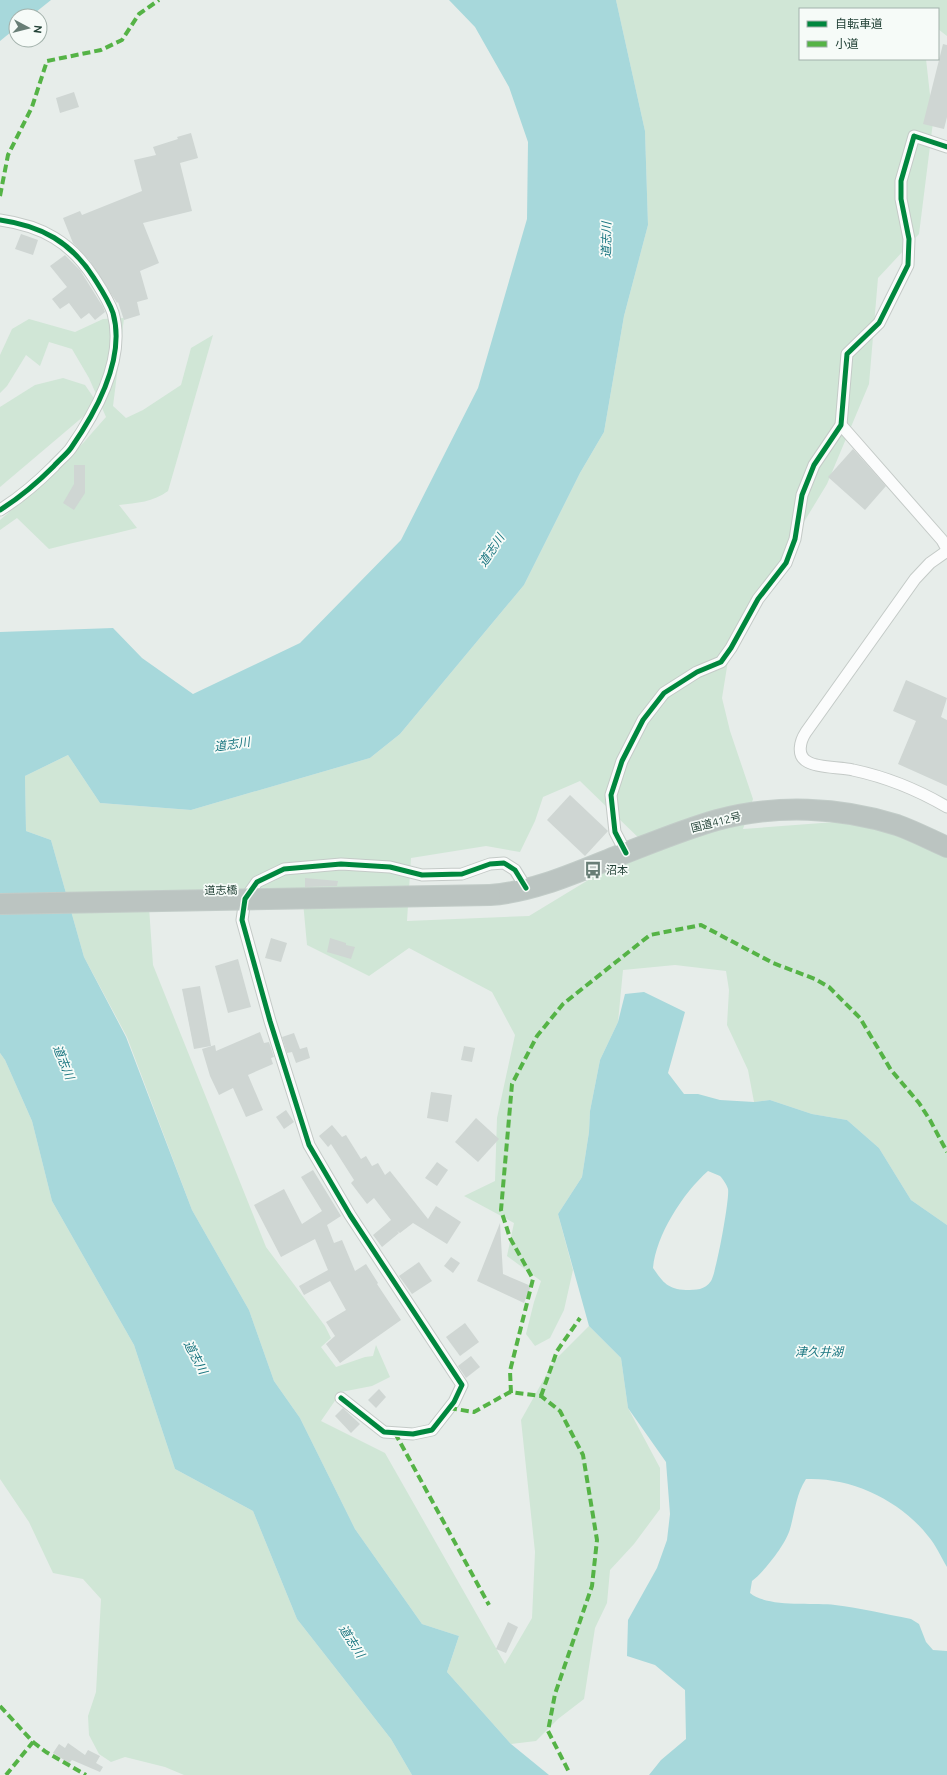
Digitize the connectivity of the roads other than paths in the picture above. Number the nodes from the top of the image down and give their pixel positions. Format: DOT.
graph roads {
  1 [pos="947,147"];
  2 [pos="0,220"];
  3 [pos="841,425"];
  4 [pos="0,510"];
  5 [pos="947,550"];
  6 [pos="947,807"];
  7 [pos="947,847"];
  8 [pos="626,853"];
  9 [pos="526,888"];
  10 [pos="490,894"];
  11 [pos="0,904"];
  12 [pos="341,1398"];
  1 -- 3 [label="street"];
  2 -- 4 [label="street"];
  3 -- 5 [label="street"];
  3 -- 8 [label="street"];
  5 -- 6 [label="street"];
  7 -- 8 [label="highway, 国道412号"];
  8 -- 9 [label="highway, 国道412号"];
  9 -- 10 [label="highway, 国道412号"];
  9 -- 12 [label="street"];
  10 -- 11 [label="highway, 道志橋, bridge"];
}
